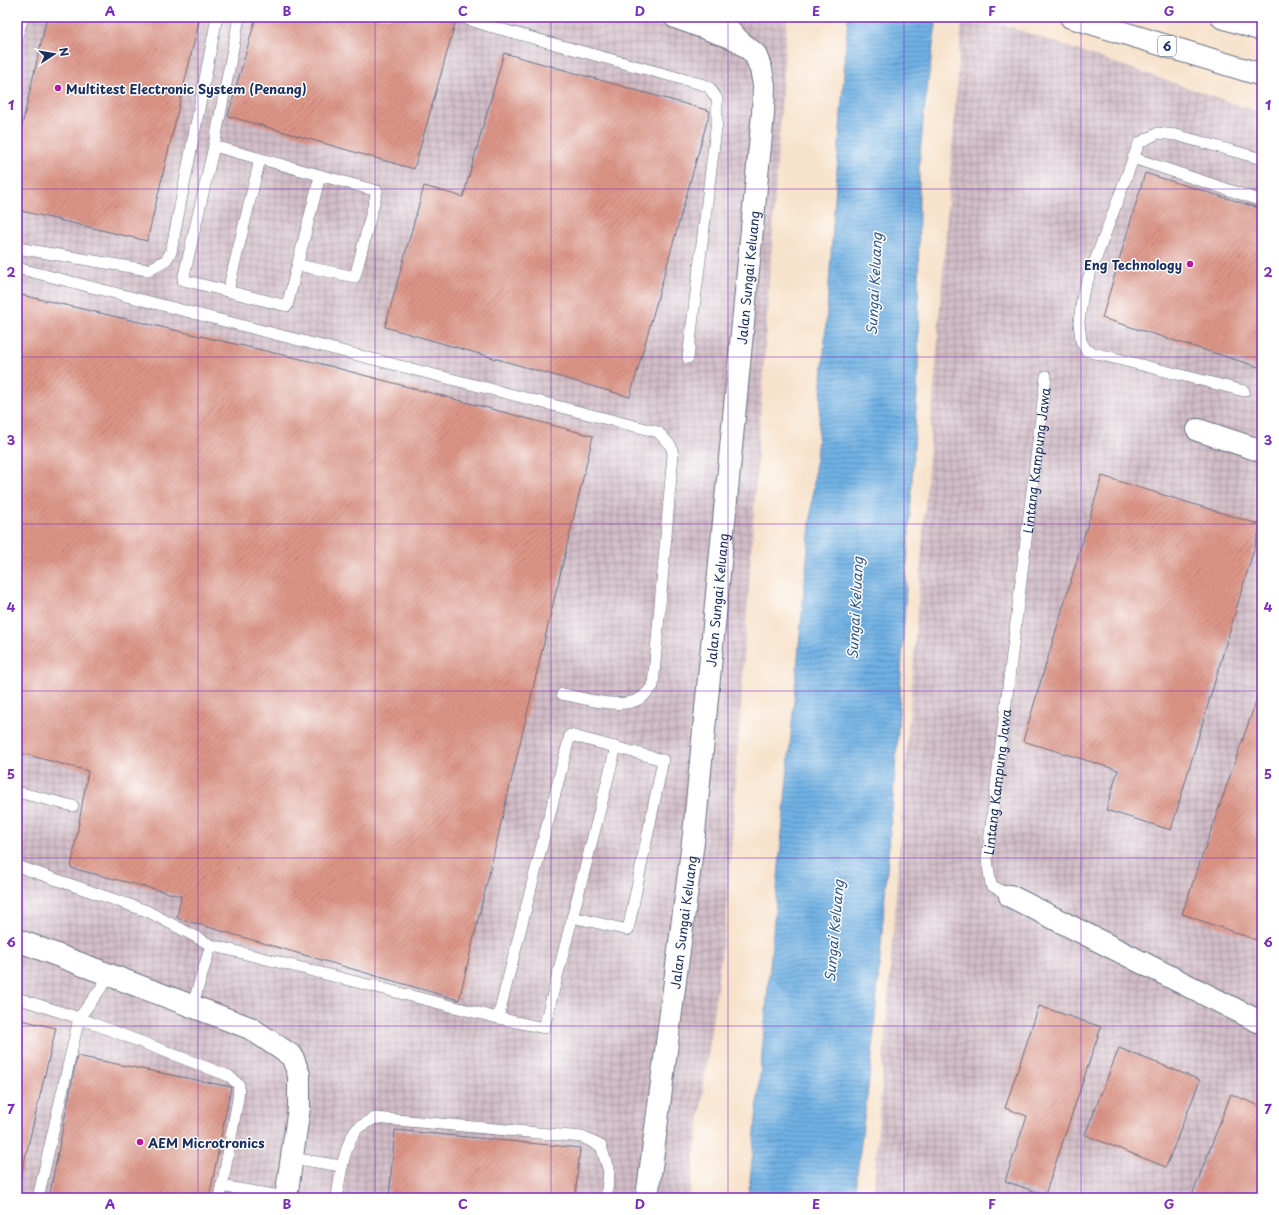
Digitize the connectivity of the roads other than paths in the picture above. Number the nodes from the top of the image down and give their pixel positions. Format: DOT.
graph roads {
  1 [pos="23,17"];
  2 [pos="217,17"];
  3 [pos="239,17"];
  4 [pos="461,17"];
  5 [pos="675,17"];
  6 [pos="718,17"];
  7 [pos="1071,17"];
  8 [pos="1222,17"];
  9 [pos="490,21"];
  10 [pos="1262,30"];
  11 [pos="17,36"];
  12 [pos="738,40"];
  13 [pos="1262,76"];
  14 [pos="214,146"];
  15 [pos="1133,158"];
  16 [pos="260,159"];
  17 [pos="1262,159"];
  18 [pos="320,176"];
  19 [pos="1262,201"];
  20 [pos="17,248"];
  21 [pos="298,264"];
  22 [pos="17,268"];
  23 [pos="228,291"];
  24 [pos="688,358"];
  25 [pos="1046,376"];
  26 [pos="1244,391"];
  27 [pos="1198,430"];
  28 [pos="1262,451"];
  29 [pos="562,694"];
  30 [pos="616,747"];
  31 [pos="17,792"];
  32 [pos="73,806"];
  33 [pos="17,866"];
  34 [pos="1010,896"];
  35 [pos="572,917"];
  36 [pos="17,940"];
  37 [pos="211,945"];
  38 [pos="110,976"];
  39 [pos="17,998"];
  40 [pos="192,1007"];
  41 [pos="79,1018"];
  42 [pos="498,1018"];
  43 [pos="1262,1023"];
  44 [pos="292,1158"];
  45 [pos="341,1166"];
  46 [pos="221,1186"];
  47 [pos="286,1197"];
  48 [pos="38,1198"];
  49 [pos="220,1198"];
  50 [pos="337,1198"];
  51 [pos="606,1198"];
  52 [pos="647,1198"];
  1 -- 11 [label="lane"];
  2 -- 20 [label="lane"];
  3 -- 14 [label="lane"];
  4 -- 9 [label="lane"];
  5 -- 12 [label="main road"];
  6 -- 12 [label="main road, Jalan Sungai Keluang"];
  7 -- 13 [label="main road, 6"];
  8 -- 10 [label="main road"];
  9 -- 24 [label="lane"];
  12 -- 52 [label="main road, Jalan Sungai Keluang"];
  14 -- 16 [label="lane"];
  14 -- 23 [label="lane"];
  15 -- 17 [label="lane"];
  15 -- 19 [label="lane"];
  15 -- 26 [label="lane"];
  16 -- 18 [label="lane"];
  16 -- 23 [label="lane"];
  18 -- 21 [label="lane"];
  18 -- 21 [label="lane"];
  21 -- 23 [label="lane"];
  22 -- 29 [label="lane"];
  25 -- 34 [label="lane, Lintang Kampung Jawa"];
  27 -- 28 [label="main road"];
  30 -- 35 [label="lane"];
  30 -- 35 [label="lane"];
  30 -- 42 [label="lane"];
  31 -- 32 [label="lane"];
  33 -- 37 [label="lane"];
  34 -- 43 [label="main road, Lintang Kampung Jawa"];
  35 -- 42 [label="lane"];
  36 -- 38 [label="main road"];
  37 -- 40 [label="lane"];
  37 -- 42 [label="lane"];
  38 -- 40 [label="main road"];
  38 -- 41 [label="lane"];
  39 -- 41 [label="lane"];
  40 -- 44 [label="main road"];
  41 -- 46 [label="lane"];
  41 -- 48 [label="lane"];
  44 -- 45 [label="lane"];
  44 -- 47 [label="main road"];
  45 -- 50 [label="lane"];
  45 -- 51 [label="lane"];
  46 -- 47 [label="lane"];
  46 -- 49 [label="lane"];
}
